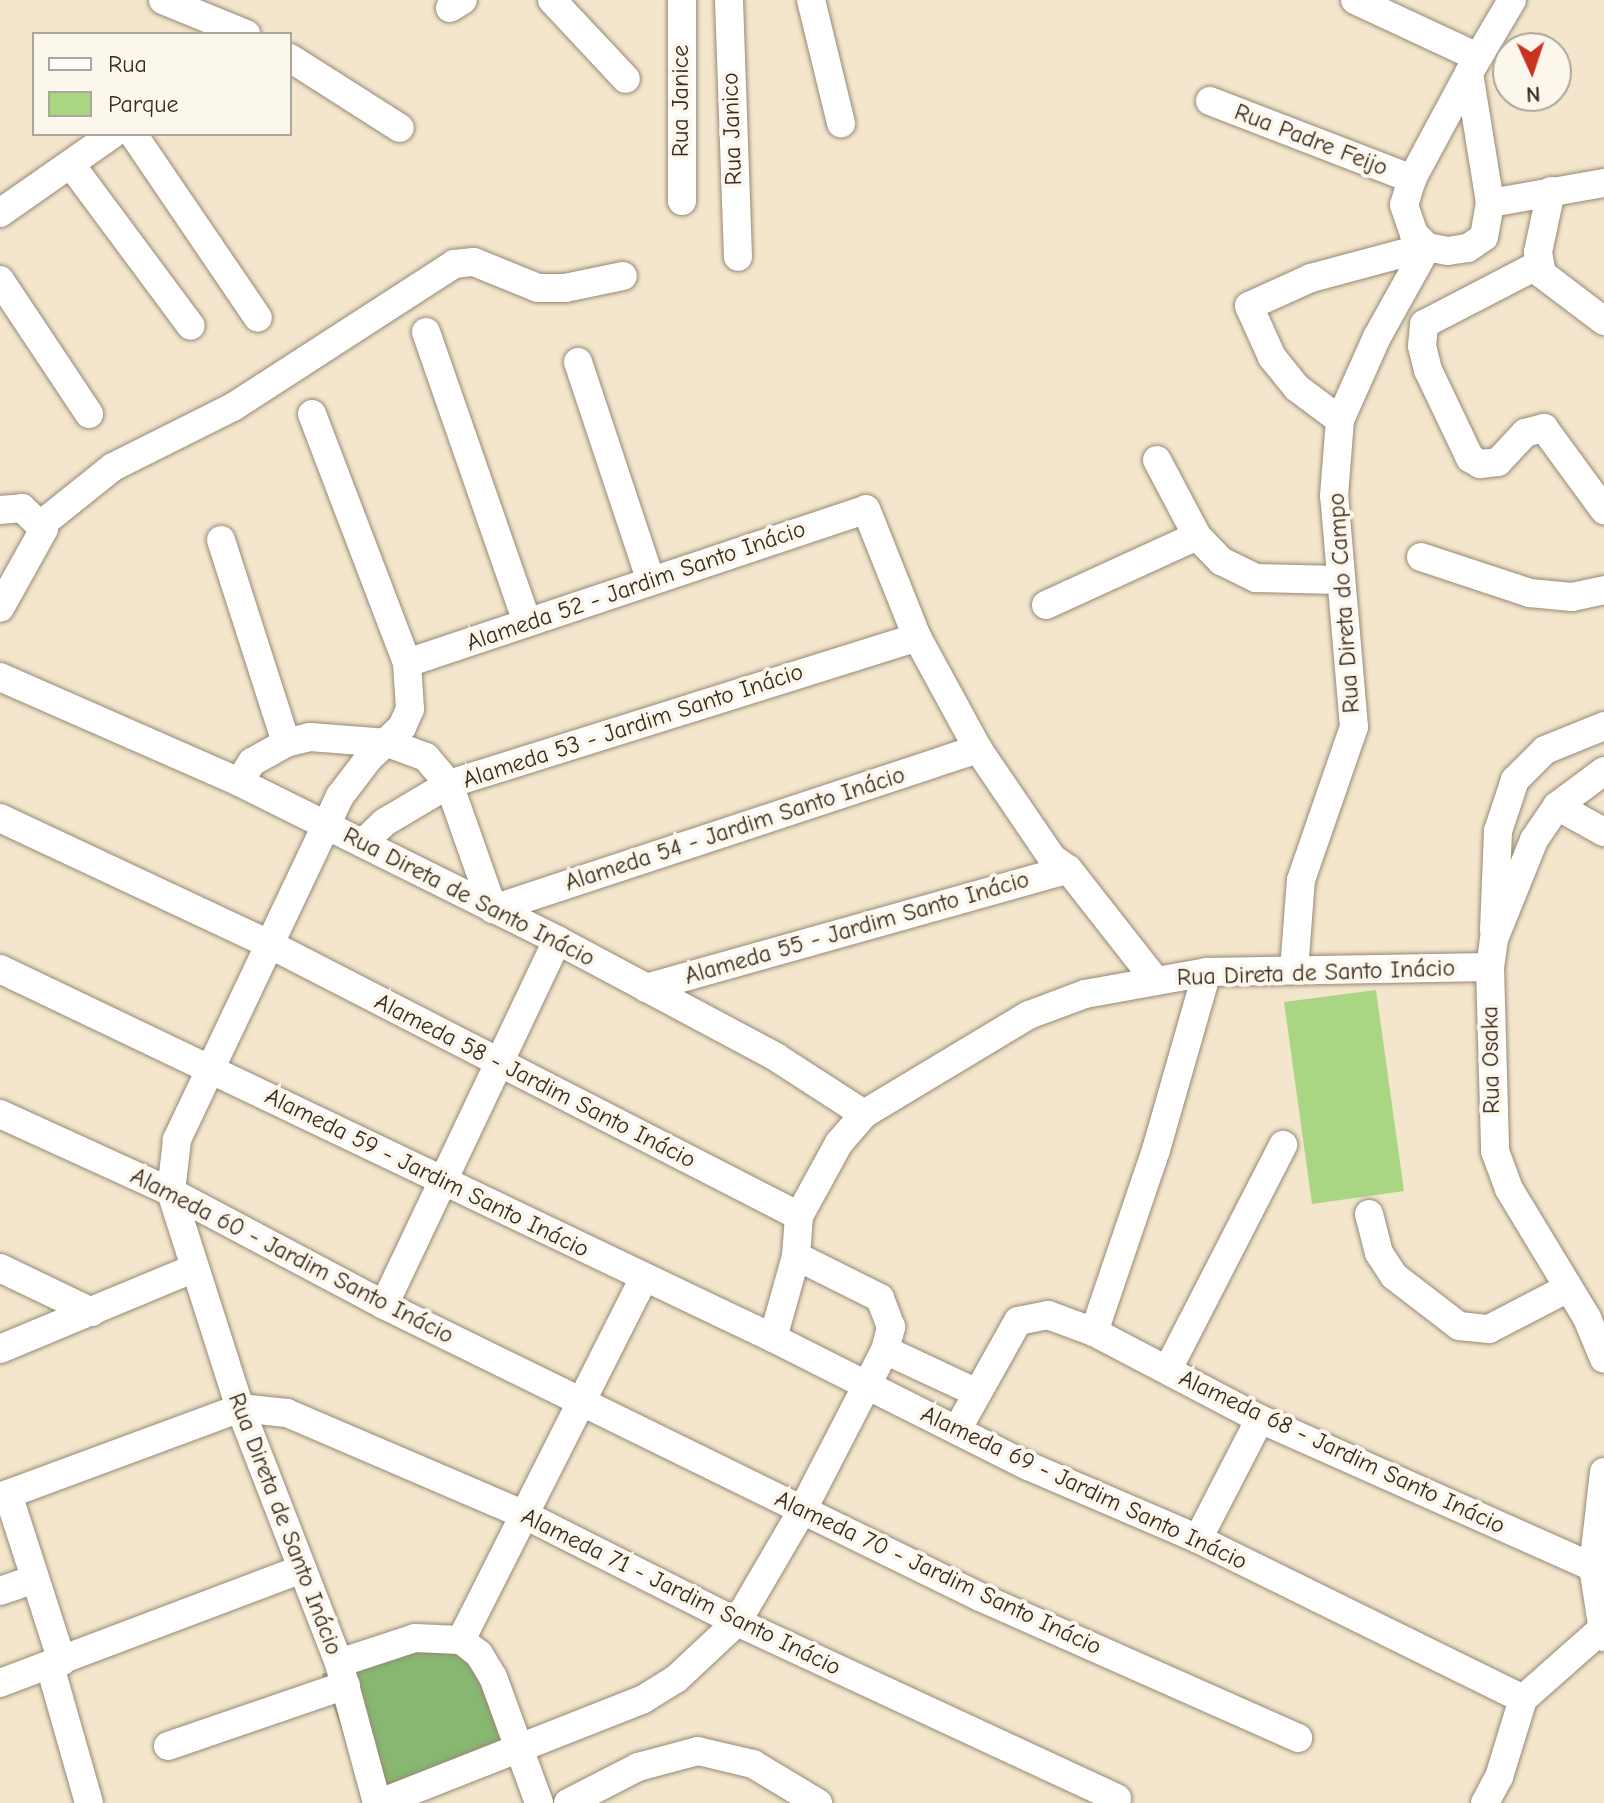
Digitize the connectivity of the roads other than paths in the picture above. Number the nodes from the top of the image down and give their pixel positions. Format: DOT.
graph roads {
  1 [pos="163,0"];
  2 [pos="552,0"];
  3 [pos="682,0"];
  4 [pos="729,0"];
  5 [pos="811,0"];
  6 [pos="1355,0"];
  7 [pos="1512,0"];
  8 [pos="207,27"];
  9 [pos="235,32"];
  10 [pos="292,59"];
  11 [pos="1473,65"];
  12 [pos="626,79"];
  13 [pos="1210,101"];
  14 [pos="841,123"];
  15 [pos="400,128"];
  16 [pos="110,136"];
  17 [pos="134,136"];
  18 [pos="72,166"];
  19 [pos="1412,179"];
  20 [pos="1604,183"];
  21 [pos="1551,191"];
  22 [pos="682,201"];
  23 [pos="1490,203"];
  24 [pos="0,213"];
  25 [pos="1427,247"];
  26 [pos="738,257"];
  27 [pos="1538,265"];
  28 [pos="623,276"];
  29 [pos="0,280"];
  30 [pos="258,318"];
  31 [pos="1604,321"];
  32 [pos="191,326"];
  33 [pos="426,332"];
  34 [pos="578,362"];
  35 [pos="89,414"];
  36 [pos="312,414"];
  37 [pos="1340,420"];
  38 [pos="1157,460"];
  39 [pos="0,510"];
  40 [pos="1604,510"];
  41 [pos="43,523"];
  42 [pos="1197,536"];
  43 [pos="221,540"];
  44 [pos="1421,557"];
  45 [pos="650,578"];
  46 [pos="1339,580"];
  47 [pos="1604,590"];
  48 [pos="1046,605"];
  49 [pos="0,608"];
  50 [pos="527,622"];
  51 [pos="917,637"];
  52 [pos="407,663"];
  53 [pos="0,677"];
  54 [pos="1604,726"];
  55 [pos="286,743"];
  56 [pos="388,743"];
  57 [pos="978,749"];
  58 [pos="1604,771"];
  59 [pos="239,782"];
  60 [pos="449,784"];
  61 [pos="1557,806"];
  62 [pos="0,818"];
  63 [pos="326,825"];
  64 [pos="1604,832"];
  65 [pos="363,843"];
  66 [pos="1068,869"];
  67 [pos="493,909"];
  68 [pos="557,940"];
  69 [pos="271,945"];
  70 [pos="1492,953"];
  71 [pos="0,969"];
  72 [pos="1294,970"];
  73 [pos="1207,972"];
  74 [pos="1155,980"];
  75 [pos="646,988"];
  76 [pos="501,1065"];
  77 [pos="210,1068"];
  78 [pos="0,1114"];
  79 [pos="864,1114"];
  80 [pos="1283,1145"];
  81 [pos="444,1184"];
  82 [pos="171,1192"];
  83 [pos="1369,1214"];
  84 [pos="799,1216"];
  85 [pos="796,1256"];
  86 [pos="0,1268"];
  87 [pos="192,1269"];
  88 [pos="644,1278"];
  89 [pos="1568,1288"];
  90 [pos="384,1305"];
  91 [pos="92,1312"];
  92 [pos="1094,1332"];
  93 [pos="773,1338"];
  94 [pos="0,1349"];
  95 [pos="885,1350"];
  96 [pos="1604,1359"];
  97 [pos="1168,1369"];
  98 [pos="866,1384"];
  99 [pos="975,1392"];
  100 [pos="583,1401"];
  101 [pos="240,1408"];
  102 [pos="1260,1419"];
  103 [pos="957,1430"];
  104 [pos="1604,1472"];
  105 [pos="4,1495"];
  106 [pos="803,1509"];
  107 [pos="527,1516"];
  108 [pos="1198,1539"];
  109 [pos="1593,1567"];
  110 [pos="302,1569"];
  111 [pos="35,1579"];
  112 [pos="0,1591"];
  113 [pos="737,1622"];
  114 [pos="1603,1633"];
  115 [pos="461,1640"];
  116 [pos="56,1663"];
  117 [pos="342,1674"];
  118 [pos="0,1683"];
  119 [pos="1523,1699"];
  120 [pos="1298,1738"];
  121 [pos="168,1746"];
  122 [pos="521,1749"];
  123 [pos="638,1767"];
  124 [pos="1117,1798"];
  125 [pos="89,1803"];
  126 [pos="378,1803"];
  127 [pos="539,1803"];
  128 [pos="568,1803"];
  129 [pos="613,1803"];
  130 [pos="818,1803"];
  131 [pos="1485,1803"];
  1 -- 8 [label="street"];
  2 -- 12 [label="street"];
  3 -- 22 [label="street, Rua Janice"];
  4 -- 26 [label="street, Rua Janico"];
  5 -- 14 [label="street"];
  6 -- 11 [label="street"];
  7 -- 11 [label="street"];
  8 -- 9 [label="street"];
  10 -- 15 [label="street"];
  11 -- 19 [label="street"];
  11 -- 23 [label="street"];
  13 -- 19 [label="street, Rua Padre Feijo"];
  16 -- 18 [label="street"];
  17 -- 30 [label="street"];
  18 -- 24 [label="street"];
  18 -- 32 [label="street"];
  19 -- 25 [label="street"];
  20 -- 21 [label="street"];
  21 -- 23 [label="street"];
  21 -- 27 [label="street"];
  23 -- 25 [label="street"];
  25 -- 37 [label="street, Rua Direta do Campo"];
  25 -- 37 [label="street"];
  27 -- 31 [label="street"];
  27 -- 40 [label="street"];
  28 -- 41 [label="street"];
  29 -- 35 [label="street"];
  33 -- 50 [label="street"];
  34 -- 45 [label="street"];
  36 -- 52 [label="street"];
  37 -- 46 [label="street, Rua Direta do Campo"];
  38 -- 42 [label="street"];
  39 -- 41 [label="street"];
  41 -- 49 [label="street"];
  42 -- 46 [label="street"];
  42 -- 48 [label="street"];
  43 -- 55 [label="street"];
  44 -- 47 [label="street"];
  45 -- 50 [label="street, Alameda 52 - Jardim Santo Inácio"];
  45 -- 51 [label="street, Alameda 52 - Jardim Santo Inácio"];
  46 -- 72 [label="street, Rua Direta do Campo"];
  50 -- 52 [label="street, Alameda 52 - Jardim Santo Inácio"];
  51 -- 57 [label="street"];
  51 -- 60 [label="street, Alameda 53 - Jardim Santo Inácio"];
  52 -- 56 [label="street"];
  53 -- 59 [label="street"];
  54 -- 70 [label="street"];
  55 -- 56 [label="street"];
  55 -- 59 [label="street"];
  56 -- 60 [label="street"];
  56 -- 63 [label="street"];
  57 -- 66 [label="street"];
  57 -- 67 [label="street, Alameda 54 - Jardim Santo Inácio"];
  58 -- 61 [label="street, Rua Osaka"];
  59 -- 63 [label="street"];
  60 -- 65 [label="street, Alameda 53 - Jardim Santo Inácio"];
  60 -- 67 [label="street"];
  61 -- 64 [label="street"];
  61 -- 70 [label="street, Rua Osaka"];
  62 -- 69 [label="street, Alameda 58 - Jardim Santo Inácio"];
  63 -- 65 [label="street, Rua Direta de Santo Inácio"];
  63 -- 69 [label="street, Rua Direta de Santo Inácio"];
  65 -- 67 [label="street, Rua Direta de Santo Inácio"];
  66 -- 74 [label="street"];
  66 -- 75 [label="street, Alameda 55 - Jardim Santo Inácio"];
  67 -- 68 [label="street, Rua Direta de Santo Inácio"];
  68 -- 75 [label="street, Rua Direta de Santo Inácio"];
  68 -- 76 [label="street"];
  69 -- 76 [label="street, Alameda 58 - Jardim Santo Inácio"];
  69 -- 77 [label="street, Rua Direta de Santo Inácio"];
  70 -- 72 [label="street, Rua Direta de Santo Inácio"];
  70 -- 89 [label="street, Rua Osaka"];
  71 -- 77 [label="street, Alameda 59 - Jardim Santo Inácio"];
  72 -- 73 [label="street, Rua Direta de Santo Inácio"];
  73 -- 74 [label="street, Rua Direta de Santo Inácio"];
  73 -- 92 [label="street"];
  74 -- 79 [label="street, Rua Direta de Santo Inácio"];
  75 -- 79 [label="street, Rua Direta de Santo Inácio"];
  76 -- 81 [label="street"];
  76 -- 84 [label="street, Alameda 58 - Jardim Santo Inácio"];
  77 -- 81 [label="street, Alameda 59 - Jardim Santo Inácio"];
  77 -- 82 [label="street, Rua Direta de Santo Inácio"];
  78 -- 82 [label="street, Alameda 60 - Jardim Santo Inácio"];
  79 -- 84 [label="street"];
  80 -- 97 [label="street"];
  81 -- 88 [label="street, Alameda 59 - Jardim Santo Inácio"];
  81 -- 90 [label="street"];
  82 -- 87 [label="street, Rua Direta de Santo Inácio"];
  82 -- 90 [label="street, Alameda 60 - Jardim Santo Inácio"];
  83 -- 89 [label="street"];
  84 -- 85 [label="street"];
  85 -- 93 [label="street"];
  85 -- 95 [label="street"];
  86 -- 91 [label="street"];
  87 -- 91 [label="street"];
  87 -- 101 [label="street, Rua Direta de Santo Inácio"];
  88 -- 93 [label="street, Alameda 69 - Jardim Santo Inácio"];
  88 -- 100 [label="street"];
  89 -- 96 [label="street, Rua Osaka"];
  90 -- 100 [label="street, Alameda 60 - Jardim Santo Inácio"];
  91 -- 94 [label="street"];
  92 -- 97 [label="street, Alameda 68 - Jardim Santo Inácio"];
  92 -- 99 [label="street, Alameda 68 - Jardim Santo Inácio"];
  93 -- 98 [label="street, Alameda 69 - Jardim Santo Inácio"];
  95 -- 98 [label="street"];
  95 -- 99 [label="street"];
  97 -- 102 [label="street, Alameda 68 - Jardim Santo Inácio"];
  98 -- 103 [label="street, Alameda 69 - Jardim Santo Inácio"];
  98 -- 106 [label="street"];
  99 -- 103 [label="street, Alameda 68 - Jardim Santo Inácio"];
  100 -- 106 [label="street, Alameda 70 - Jardim Santo Inácio"];
  100 -- 107 [label="street"];
  101 -- 105 [label="street"];
  101 -- 107 [label="street, Alameda 71 - Jardim Santo Inácio"];
  101 -- 110 [label="street, Rua Direta de Santo Inácio"];
  102 -- 108 [label="street"];
  102 -- 109 [label="street, Alameda 68 - Jardim Santo Inácio"];
  103 -- 108 [label="street, Alameda 69 - Jardim Santo Inácio"];
  104 -- 109 [label="street"];
  105 -- 111 [label="street"];
  106 -- 113 [label="street"];
  106 -- 120 [label="street, Alameda 70 - Jardim Santo Inácio"];
  107 -- 113 [label="street, Alameda 71 - Jardim Santo Inácio"];
  107 -- 115 [label="street"];
  108 -- 119 [label="street, Alameda 69 - Jardim Santo Inácio"];
  109 -- 114 [label="street"];
  110 -- 116 [label="street"];
  110 -- 117 [label="street, Rua Direta de Santo Inácio"];
  111 -- 112 [label="street"];
  111 -- 116 [label="street"];
  113 -- 122 [label="street"];
  113 -- 124 [label="street, Alameda 71 - Jardim Santo Inácio"];
  114 -- 119 [label="street"];
  115 -- 117 [label="street"];
  115 -- 122 [label="street"];
  116 -- 118 [label="street"];
  116 -- 125 [label="street"];
  117 -- 121 [label="street"];
  117 -- 126 [label="street, Rua Direta de Santo Inácio"];
  119 -- 131 [label="street"];
  122 -- 126 [label="street"];
  122 -- 127 [label="street"];
  123 -- 128 [label="street"];
  123 -- 129 [label="street"];
  123 -- 130 [label="street"];
}
